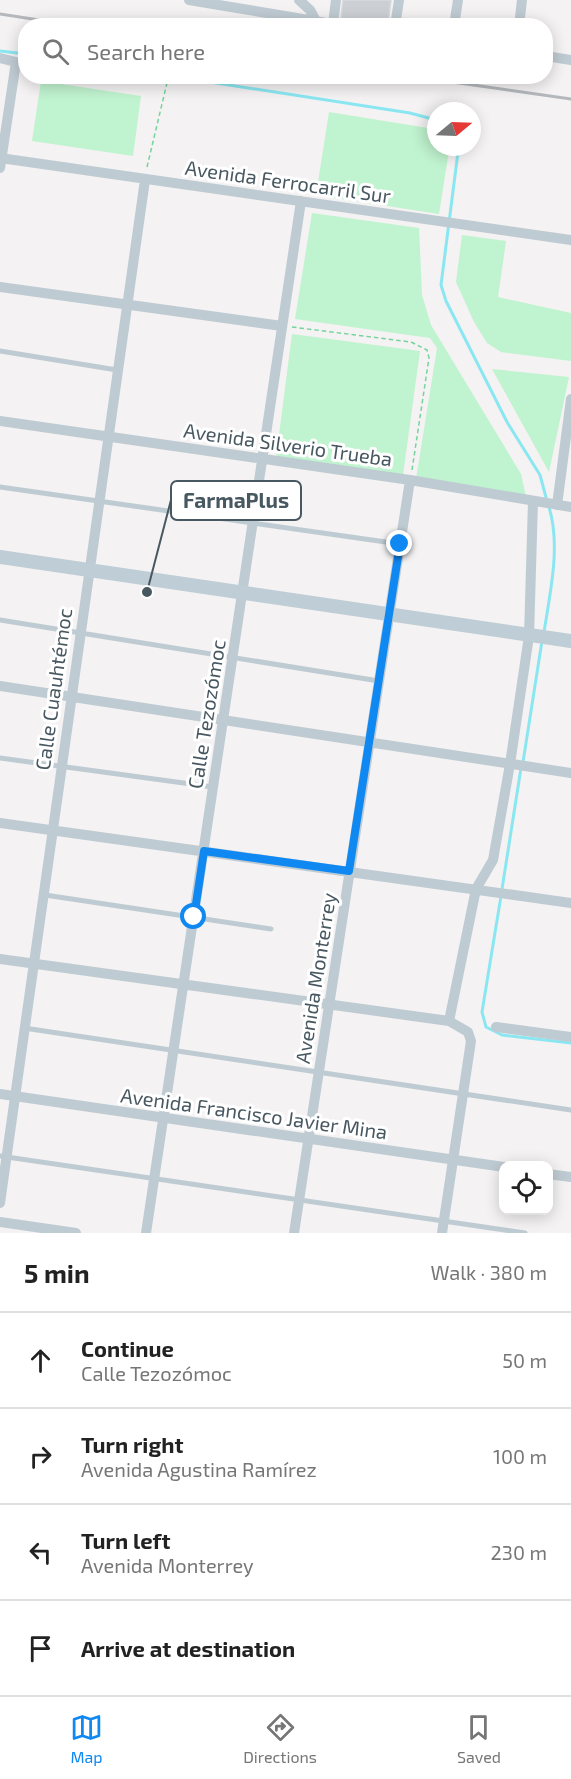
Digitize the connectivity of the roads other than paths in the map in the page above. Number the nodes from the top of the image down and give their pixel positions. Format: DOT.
graph roads {
  1 [pos="189,0"];
  2 [pos="299,0"];
  3 [pos="336,0"];
  4 [pos="399,0"];
  5 [pos="458,0"];
  6 [pos="522,0"];
  7 [pos="298,18"];
  8 [pos="314,18"];
  9 [pos="334,18"];
  10 [pos="396,18"];
  11 [pos="455,18"];
  12 [pos="520,18"];
  13 [pos="553,57"];
  14 [pos="0,58"];
  15 [pos="571,60"];
  16 [pos="0,162"];
  17 [pos="144,180"];
  18 [pos="301,201"];
  19 [pos="571,240"];
  20 [pos="0,287"];
  21 [pos="126,304"];
  22 [pos="282,326"];
  23 [pos="0,351"];
  24 [pos="117,370"];
  25 [pos="571,399"];
  26 [pos="0,421"];
  27 [pos="107,436"];
  28 [pos="262,459"];
  29 [pos="410,480"];
  30 [pos="0,487"];
  31 [pos="98,501"];
  32 [pos="533,501"];
  33 [pos="556,505"];
  34 [pos="571,507"];
  35 [pos="253,523"];
  36 [pos="400,544"];
  37 [pos="0,557"];
  38 [pos="88,570"];
  39 [pos="243,593"];
  40 [pos="389,615"];
  41 [pos="0,620"];
  42 [pos="79,633"];
  43 [pos="532,636"];
  44 [pos="564,640"];
  45 [pos="233,657"];
  46 [pos="379,681"];
  47 [pos="0,686"];
  48 [pos="70,697"];
  49 [pos="224,720"];
  50 [pos="370,742"];
  51 [pos="0,758"];
  52 [pos="510,764"];
  53 [pos="60,766"];
  54 [pos="571,773"];
  55 [pos="213,787"];
  56 [pos="0,823"];
  57 [pos="52,830"];
  58 [pos="204,851"];
  59 [pos="349,871"];
  60 [pos="480,889"];
  61 [pos="43,895"];
  62 [pos="571,903"];
  63 [pos="194,917"];
  64 [pos="271,929"];
  65 [pos="0,959"];
  66 [pos="33,964"];
  67 [pos="184,984"];
  68 [pos="329,1004"];
  69 [pos="449,1021"];
  70 [pos="496,1027"];
  71 [pos="24,1028"];
  72 [pos="571,1037"];
  73 [pos="174,1050"];
  74 [pos="318,1072"];
  75 [pos="0,1094"];
  76 [pos="465,1094"];
  77 [pos="15,1097"];
  78 [pos="571,1110"];
  79 [pos="164,1118"];
  80 [pos="308,1139"];
  81 [pos="3,1157"];
  82 [pos="453,1160"];
  83 [pos="499,1166"];
  84 [pos="553,1175"];
  85 [pos="571,1177"];
  86 [pos="154,1179"];
  87 [pos="299,1200"];
  88 [pos="0,1203"];
  89 [pos="444,1221"];
  90 [pos="0,1222"];
  91 [pos="76,1233"];
  92 [pos="146,1233"];
  93 [pos="294,1233"];
  94 [pos="442,1233"];
  95 [pos="525,1233"];
  1 -- 7 [label="street"];
  2 -- 8 [label="street"];
  3 -- 9 [label="street"];
  4 -- 10 [label="street"];
  5 -- 11 [label="street"];
  6 -- 12 [label="street"];
  13 -- 15 [label="street"];
  14 -- 16 [label="street"];
  16 -- 17 [label="street, Avenida Ferrocarril Sur"];
  17 -- 18 [label="street, Avenida Ferrocarril Sur"];
  17 -- 21 [label="street, Calle Cuauhtémoc"];
  18 -- 19 [label="street, Avenida Ferrocarril Sur"];
  18 -- 22 [label="street, Calle Tezozómoc"];
  20 -- 21 [label="street"];
  21 -- 22 [label="street"];
  21 -- 24 [label="street, Calle Cuauhtémoc"];
  22 -- 28 [label="street, Calle Tezozómoc"];
  23 -- 24 [label="lane"];
  24 -- 27 [label="street, Calle Cuauhtémoc"];
  25 -- 33 [label="street"];
  26 -- 27 [label="street, Avenida Silverio Trueba"];
  27 -- 28 [label="street, Avenida Silverio Trueba"];
  27 -- 31 [label="street, Calle Cuauhtémoc"];
  28 -- 29 [label="street, Avenida Silverio Trueba"];
  28 -- 35 [label="street, Calle Tezozómoc"];
  29 -- 32 [label="street, Avenida Silverio Trueba"];
  29 -- 36 [label="street, Avenida Monterrey"];
  30 -- 31 [label="lane"];
  31 -- 35 [label="lane"];
  31 -- 38 [label="street, Calle Cuauhtémoc"];
  32 -- 33 [label="street, Avenida Silverio Trueba"];
  32 -- 43 [label="street"];
  33 -- 34 [label="street, Avenida Silverio Trueba"];
  35 -- 36 [label="lane"];
  35 -- 39 [label="street, Calle Tezozómoc"];
  36 -- 40 [label="street, Avenida Monterrey"];
  37 -- 38 [label="street"];
  38 -- 39 [label="street"];
  38 -- 42 [label="street, Calle Cuauhtémoc"];
  39 -- 40 [label="street"];
  39 -- 45 [label="street, Calle Tezozómoc"];
  40 -- 43 [label="street"];
  40 -- 46 [label="street, Avenida Monterrey"];
  41 -- 42 [label="lane"];
  42 -- 45 [label="lane"];
  42 -- 48 [label="street, Calle Cuauhtémoc"];
  43 -- 44 [label="street"];
  43 -- 52 [label="street"];
  45 -- 46 [label="lane"];
  45 -- 49 [label="street, Calle Tezozómoc"];
  46 -- 50 [label="street, Avenida Monterrey"];
  47 -- 48 [label="street"];
  48 -- 49 [label="street"];
  48 -- 53 [label="street, Calle Cuauhtémoc"];
  49 -- 50 [label="street"];
  49 -- 55 [label="street, Calle Tezozómoc"];
  50 -- 52 [label="street"];
  50 -- 59 [label="street, Avenida Monterrey"];
  51 -- 53 [label="lane"];
  52 -- 54 [label="street"];
  52 -- 60 [label="street"];
  53 -- 55 [label="lane"];
  53 -- 57 [label="street, Calle Cuauhtémoc"];
  55 -- 58 [label="street, Calle Tezozómoc"];
  56 -- 57 [label="street"];
  57 -- 58 [label="street"];
  57 -- 61 [label="street, Calle Cuauhtémoc"];
  58 -- 59 [label="street"];
  58 -- 63 [label="street, Calle Tezozómoc"];
  59 -- 60 [label="street"];
  59 -- 68 [label="street, Avenida Monterrey"];
  60 -- 62 [label="street"];
  60 -- 69 [label="street"];
  61 -- 63 [label="lane"];
  61 -- 66 [label="street, Calle Cuauhtémoc"];
  63 -- 64 [label="lane"];
  63 -- 67 [label="street, Calle Tezozómoc"];
  65 -- 66 [label="street"];
  66 -- 67 [label="street"];
  66 -- 71 [label="street, Calle Cuauhtémoc"];
  67 -- 68 [label="street"];
  67 -- 73 [label="street, Calle Tezozómoc"];
  68 -- 69 [label="street"];
  68 -- 74 [label="street, Avenida Monterrey"];
  69 -- 76 [label="street"];
  70 -- 72 [label="street"];
  71 -- 73 [label="lane"];
  71 -- 77 [label="street, Calle Cuauhtémoc"];
  73 -- 74 [label="lane"];
  73 -- 79 [label="street, Calle Tezozómoc"];
  74 -- 76 [label="lane"];
  74 -- 80 [label="street, Avenida Monterrey"];
  75 -- 77 [label="street, Avenida Francisco Javier Mina"];
  76 -- 78 [label="lane"];
  76 -- 82 [label="street"];
  77 -- 79 [label="street, Avenida Francisco Javier Mina"];
  77 -- 81 [label="street, Calle Cuauhtémoc"];
  79 -- 80 [label="street, Avenida Francisco Javier Mina"];
  79 -- 86 [label="street, Calle Tezozómoc"];
  80 -- 82 [label="street, Avenida Francisco Javier Mina"];
  80 -- 87 [label="street, Avenida Monterrey"];
  81 -- 86 [label="lane"];
  81 -- 88 [label="street, Calle Cuauhtémoc"];
  82 -- 83 [label="street, Avenida Francisco Javier Mina"];
  82 -- 89 [label="street"];
  84 -- 85 [label="street"];
  86 -- 87 [label="lane"];
  86 -- 92 [label="street, Calle Tezozómoc"];
  87 -- 89 [label="lane"];
  87 -- 93 [label="street, Avenida Monterrey"];
  89 -- 94 [label="street"];
  89 -- 95 [label="lane"];
  90 -- 91 [label="street"];
}
